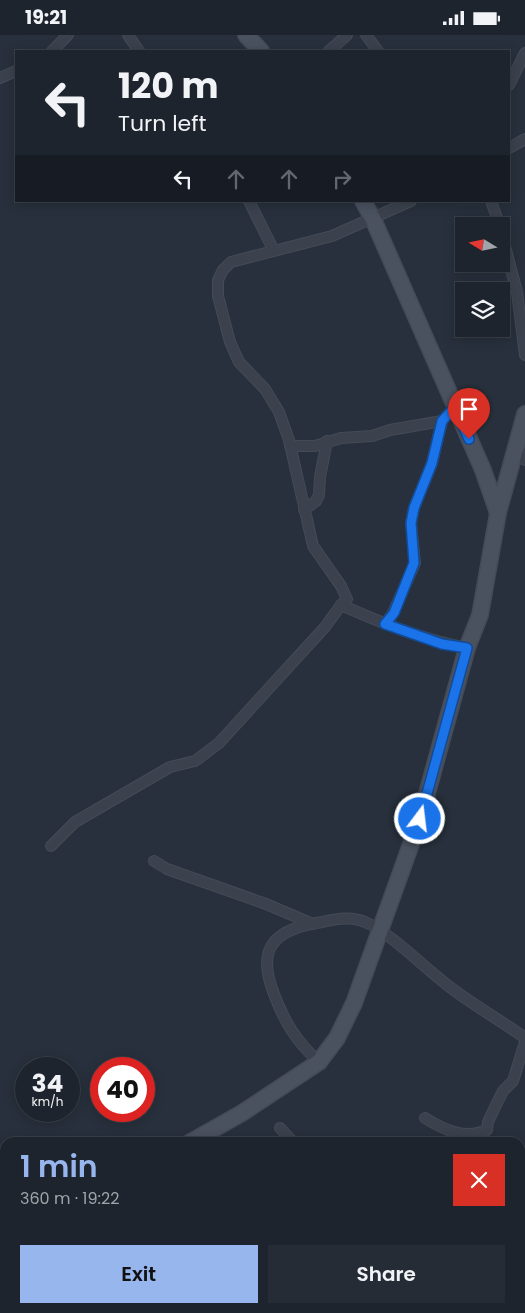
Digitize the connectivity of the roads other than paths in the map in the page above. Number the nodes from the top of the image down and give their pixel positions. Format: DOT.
graph roads {
  1 [pos="68,35"];
  2 [pos="128,35"];
  3 [pos="347,35"];
  4 [pos="366,35"];
  5 [pos="249,36"];
  6 [pos="53,50"];
  7 [pos="138,50"];
  8 [pos="260,50"];
  9 [pos="330,50"];
  10 [pos="377,50"];
  11 [pos="525,53"];
  12 [pos="15,71"];
  13 [pos="0,78"];
  14 [pos="510,83"];
  15 [pos="525,139"];
  16 [pos="510,148"];
  17 [pos="250,202"];
  18 [pos="363,202"];
  19 [pos="409,202"];
  20 [pos="491,202"];
  21 [pos="497,217"];
  22 [pos="373,219"];
  23 [pos="273,249"];
  24 [pos="510,265"];
  25 [pos="525,355"];
  26 [pos="455,407"];
  27 [pos="525,414"];
  28 [pos="442,421"];
  29 [pos="327,441"];
  30 [pos="516,444"];
  31 [pos="290,446"];
  32 [pos="525,460"];
  33 [pos="304,510"];
  34 [pos="498,513"];
  35 [pos="341,605"];
  36 [pos="385,624"];
  37 [pos="467,648"];
  38 [pos="51,846"];
  39 [pos="154,861"];
  40 [pos="313,923"];
  41 [pos="380,930"];
  42 [pos="525,1038"];
  43 [pos="525,1043"];
  44 [pos="320,1062"];
  45 [pos="425,1119"];
  46 [pos="280,1128"];
  47 [pos="200,1137"];
  48 [pos="288,1137"];
  1 -- 6 [label="street"];
  2 -- 7 [label="street"];
  3 -- 9 [label="street"];
  4 -- 10 [label="street"];
  5 -- 8 [label="street"];
  11 -- 14 [label="street"];
  12 -- 13 [label="street"];
  15 -- 16 [label="street"];
  17 -- 23 [label="street"];
  18 -- 22 [label="street"];
  19 -- 22 [label="street"];
  20 -- 21 [label="street"];
  22 -- 23 [label="street"];
  22 -- 26 [label="street"];
  23 -- 31 [label="street"];
  24 -- 25 [label="street"];
  26 -- 28 [label="street"];
  26 -- 34 [label="street"];
  27 -- 30 [label="street"];
  28 -- 29 [label="street"];
  28 -- 36 [label="street"];
  29 -- 31 [label="street"];
  29 -- 33 [label="street"];
  30 -- 32 [label="street"];
  30 -- 34 [label="street"];
  31 -- 33 [label="street"];
  33 -- 35 [label="street"];
  34 -- 37 [label="street"];
  35 -- 36 [label="street"];
  35 -- 38 [label="street"];
  36 -- 37 [label="street"];
  37 -- 41 [label="street"];
  39 -- 40 [label="street"];
  40 -- 41 [label="street"];
  40 -- 44 [label="street"];
  41 -- 42 [label="street"];
  41 -- 44 [label="street"];
  43 -- 45 [label="street"];
  44 -- 47 [label="street"];
  46 -- 48 [label="street"];
}
